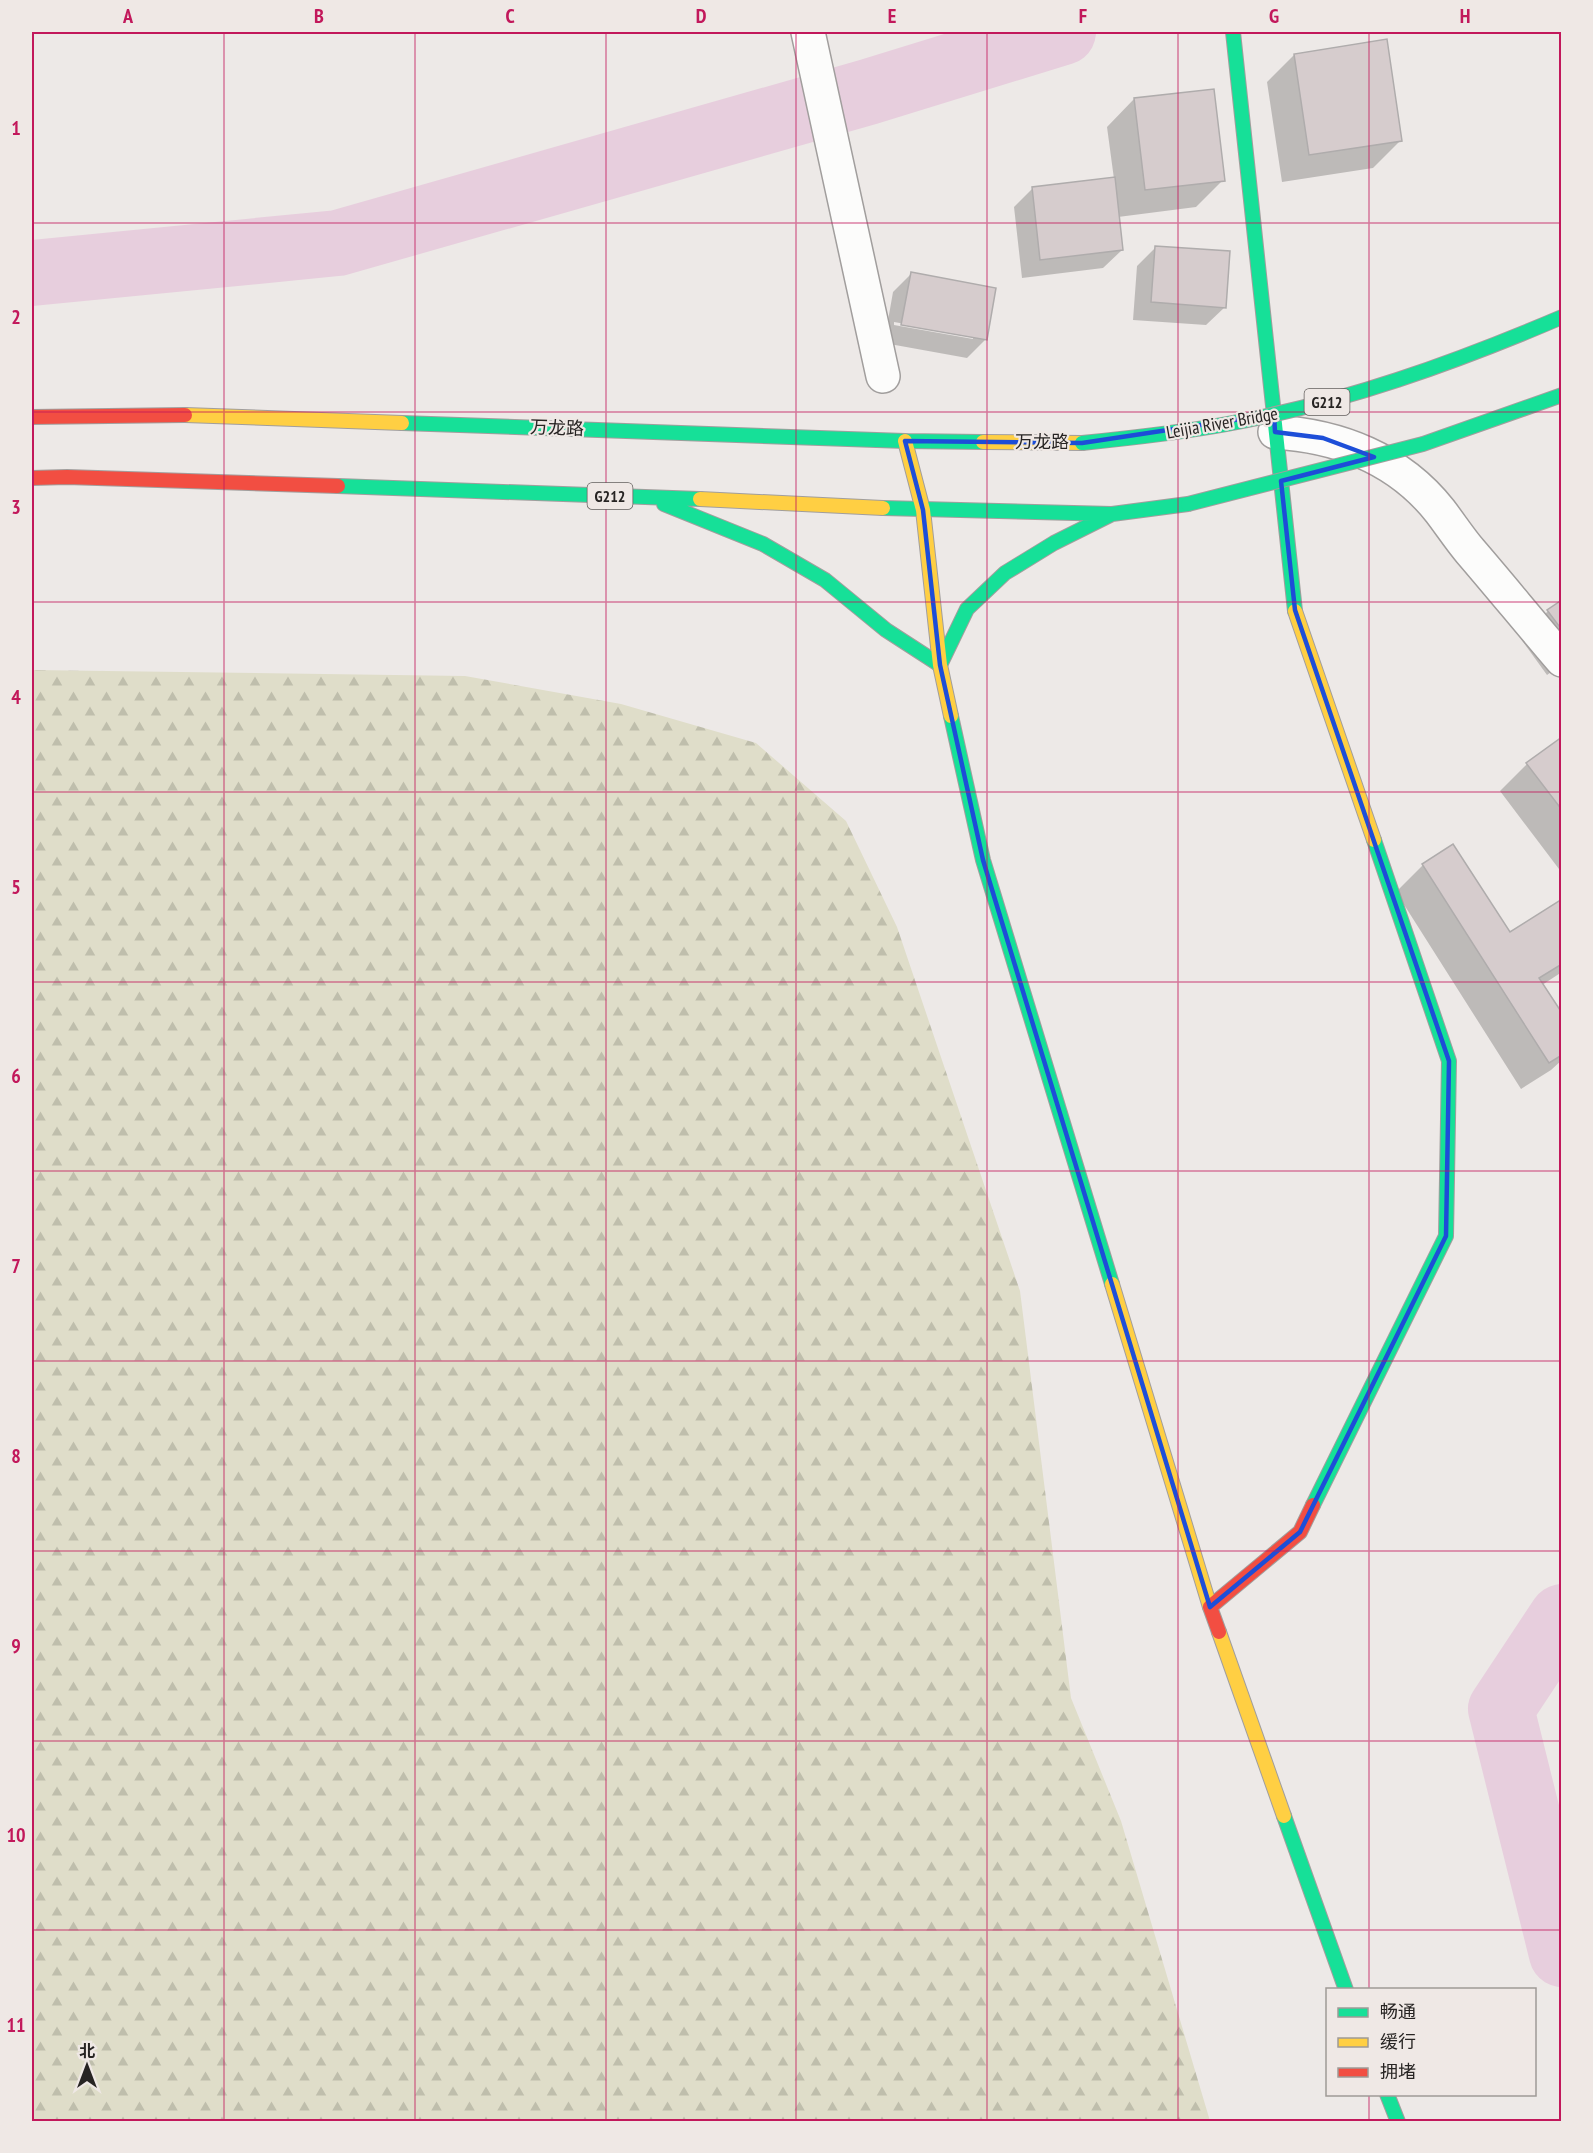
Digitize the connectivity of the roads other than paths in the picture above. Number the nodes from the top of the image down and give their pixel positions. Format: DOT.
graph roads {
  1 [pos="1233,37"];
  2 [pos="810,41"];
  3 [pos="1562,317"];
  4 [pos="882,376"];
  5 [pos="1562,395"];
  6 [pos="32,417"];
  7 [pos="1275,432"];
  8 [pos="905,441"];
  9 [pos="1082,443"];
  10 [pos="32,478"];
  11 [pos="664,504"];
  12 [pos="923,510"];
  13 [pos="1112,514"];
  14 [pos="1562,660"];
  15 [pos="940,665"];
  16 [pos="1210,1608"];
  17 [pos="1346,1988"];
  18 [pos="1388,2096"];
  19 [pos="1398,2121"];
  1 -- 7 [label="main road"];
  2 -- 4 [label="street"];
  3 -- 9 [label="main road, Leijia River Bridge / G212, bridge"];
  5 -- 13 [label="main road, G212, bridge"];
  6 -- 8 [label="main road, 万龙路 / G212"];
  7 -- 14 [label="street"];
  7 -- 16 [label="main road"];
  8 -- 9 [label="main road, 万龙路 / G212"];
  8 -- 12 [label="main road"];
  10 -- 12 [label="main road, G212"];
  11 -- 15 [label="main road"];
  12 -- 13 [label="main road, G212"];
  12 -- 15 [label="main road"];
  13 -- 15 [label="main road"];
  15 -- 16 [label="main road"];
  16 -- 17 [label="main road"];
  18 -- 19 [label="main road"];
}
